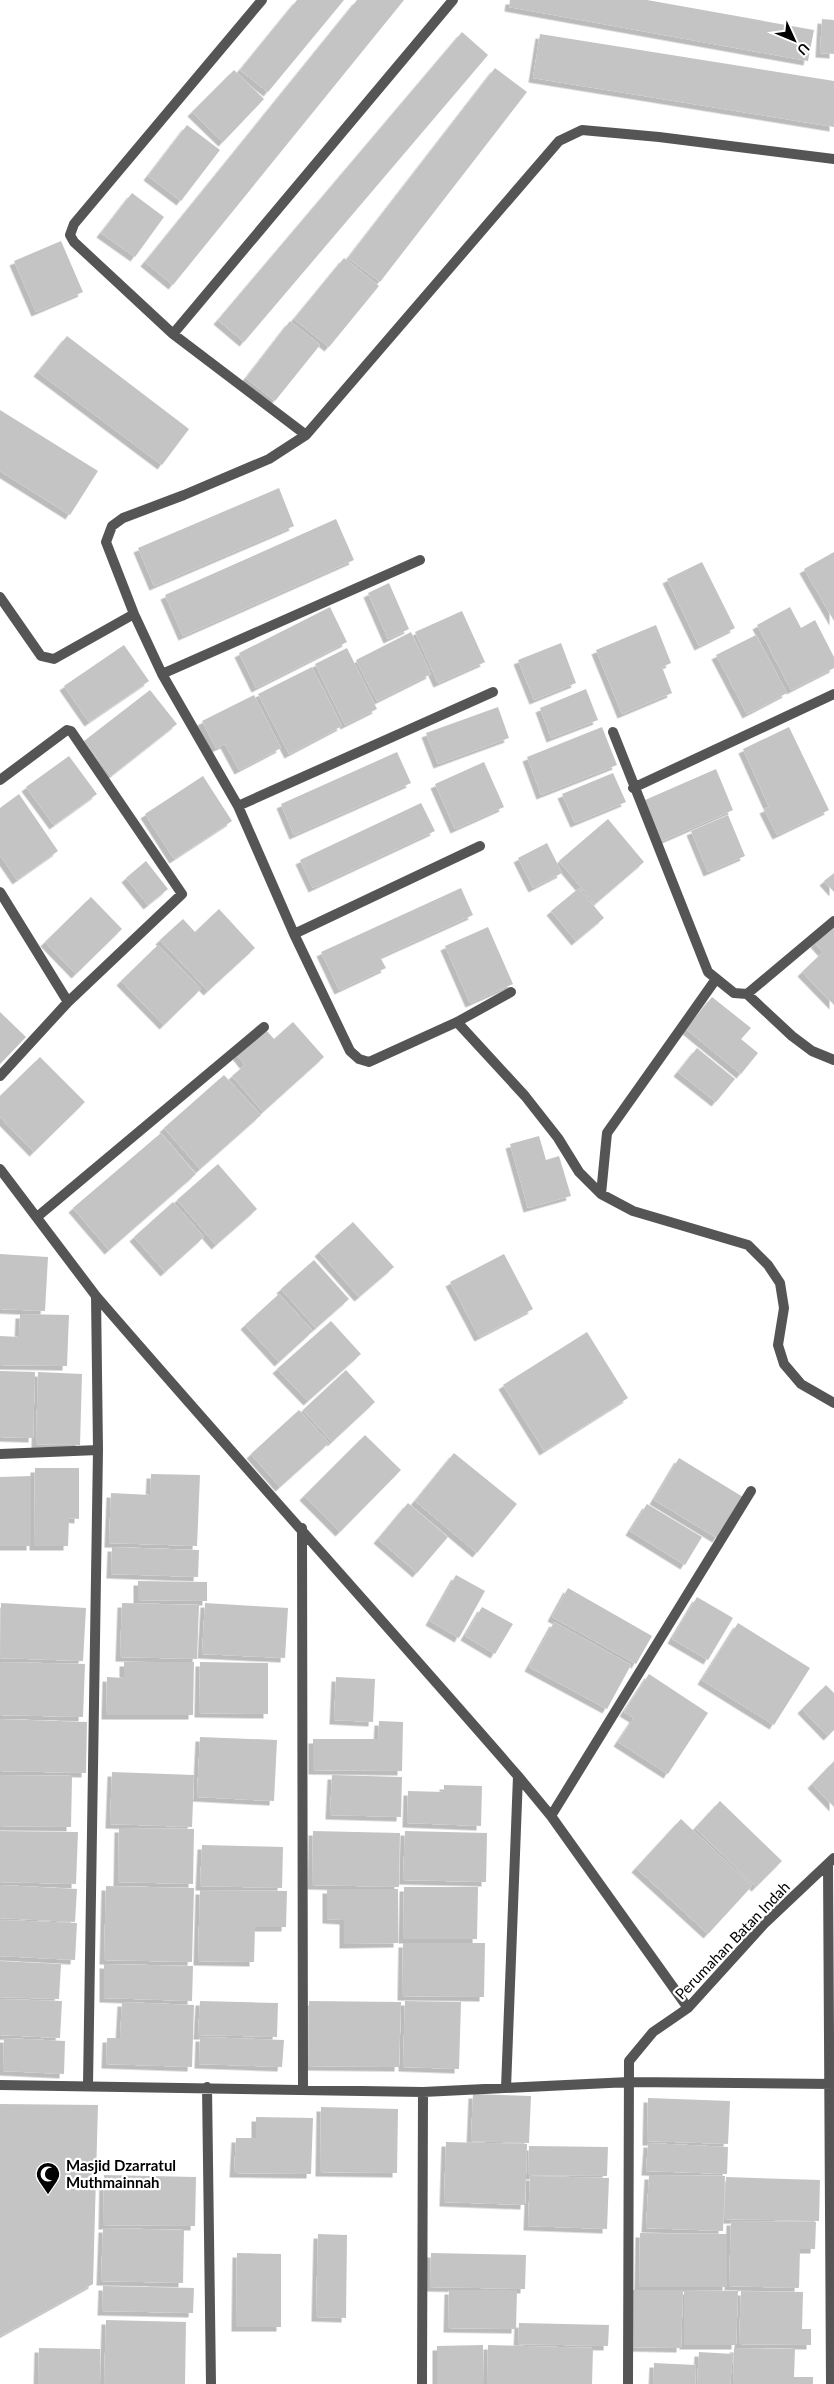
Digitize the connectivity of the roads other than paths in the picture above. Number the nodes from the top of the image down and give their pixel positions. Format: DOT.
graph roads {
  1 [pos="262,0"];
  2 [pos="453,0"];
  3 [pos="834,159"];
  4 [pos="173,334"];
  5 [pos="306,435"];
  6 [pos="420,560"];
  7 [pos="0,597"];
  8 [pos="134,614"];
  9 [pos="162,674"];
  10 [pos="493,692"];
  11 [pos="834,694"];
  12 [pos="613,732"];
  13 [pos="0,780"];
  14 [pos="633,788"];
  15 [pos="238,806"];
  16 [pos="480,846"];
  17 [pos="0,892"];
  18 [pos="834,921"];
  19 [pos="294,934"];
  20 [pos="716,980"];
  21 [pos="511,992"];
  22 [pos="747,994"];
  23 [pos="68,1002"];
  24 [pos="457,1022"];
  25 [pos="264,1026"];
  26 [pos="834,1060"];
  27 [pos="0,1076"];
  28 [pos="0,1169"];
  29 [pos="601,1194"];
  30 [pos="37,1217"];
  31 [pos="96,1296"];
  32 [pos="834,1403"];
  33 [pos="98,1450"];
  34 [pos="0,1454"];
  35 [pos="751,1491"];
  36 [pos="302,1528"];
  37 [pos="518,1776"];
  38 [pos="551,1816"];
  39 [pos="831,1861"];
  40 [pos="688,2008"];
  41 [pos="629,2082"];
  42 [pos="832,2084"];
  43 [pos="0,2085"];
  44 [pos="88,2085"];
  45 [pos="207,2087"];
  46 [pos="506,2088"];
  47 [pos="303,2089"];
  48 [pos="423,2092"];
  49 [pos="211,2384"];
  50 [pos="422,2384"];
  51 [pos="628,2384"];
  52 [pos="831,2384"];
  1 -- 4 [label="street"];
  2 -- 4 [label="street"];
  3 -- 5 [label="street"];
  4 -- 5 [label="street"];
  5 -- 8 [label="street"];
  6 -- 9 [label="street"];
  7 -- 8 [label="street"];
  8 -- 9 [label="street"];
  9 -- 15 [label="street"];
  10 -- 15 [label="street"];
  11 -- 14 [label="street"];
  12 -- 14 [label="street"];
  13 -- 23 [label="street"];
  14 -- 20 [label="street"];
  15 -- 19 [label="street"];
  16 -- 19 [label="street"];
  17 -- 23 [label="street"];
  18 -- 22 [label="street"];
  19 -- 24 [label="street"];
  20 -- 22 [label="street"];
  20 -- 29 [label="street"];
  21 -- 24 [label="street"];
  22 -- 26 [label="street"];
  23 -- 27 [label="street"];
  24 -- 29 [label="street"];
  25 -- 30 [label="street"];
  28 -- 30 [label="street"];
  29 -- 32 [label="street"];
  30 -- 31 [label="street"];
  31 -- 33 [label="street"];
  31 -- 36 [label="street"];
  33 -- 34 [label="street"];
  33 -- 44 [label="street"];
  35 -- 38 [label="street"];
  36 -- 37 [label="street"];
  36 -- 47 [label="street"];
  37 -- 38 [label="street"];
  37 -- 46 [label="street"];
  38 -- 40 [label="street"];
  39 -- 40 [label="street, Perumahan Batan Indah"];
  39 -- 42 [label="street"];
  40 -- 41 [label="street, Perumahan Batan Indah"];
  41 -- 42 [label="street"];
  41 -- 46 [label="street"];
  41 -- 51 [label="street"];
  42 -- 52 [label="street"];
  43 -- 44 [label="street"];
  44 -- 45 [label="street"];
  45 -- 47 [label="street"];
  45 -- 49 [label="street"];
  46 -- 48 [label="street"];
  47 -- 48 [label="street"];
  48 -- 50 [label="street"];
}
